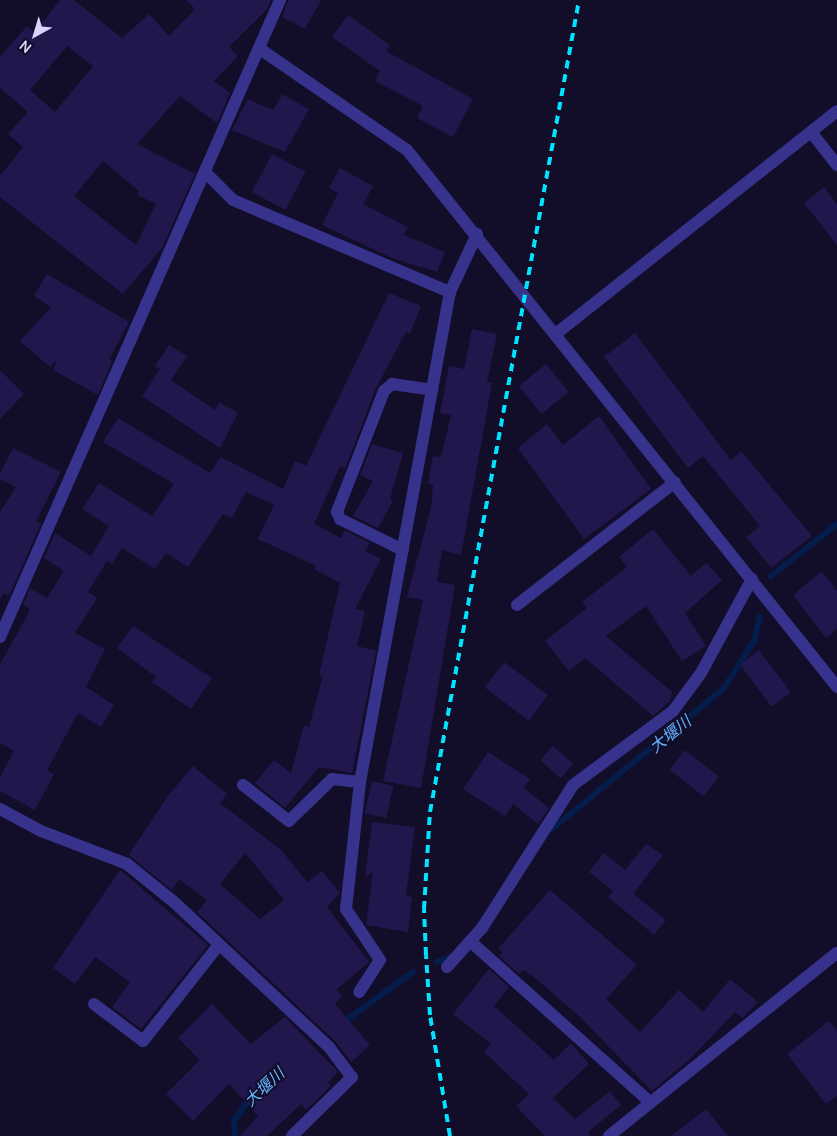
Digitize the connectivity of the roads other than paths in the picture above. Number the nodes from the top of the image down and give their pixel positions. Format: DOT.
graph roads {
  1 [pos="280,0"];
  2 [pos="260,49"];
  3 [pos="837,111"];
  4 [pos="811,132"];
  5 [pos="837,165"];
  6 [pos="206,172"];
  7 [pos="476,234"];
  8 [pos="450,292"];
  9 [pos="556,333"];
  10 [pos="433,390"];
  11 [pos="675,482"];
  12 [pos="403,550"];
  13 [pos="752,579"];
  14 [pos="517,605"];
  15 [pos="0,637"];
  16 [pos="837,687"];
  17 [pos="360,782"];
  18 [pos="243,785"];
  19 [pos="0,809"];
  20 [pos="471,942"];
  21 [pos="218,946"];
  22 [pos="837,952"];
  23 [pos="448,967"];
  24 [pos="359,992"];
  25 [pos="94,1004"];
  26 [pos="651,1103"];
  27 [pos="292,1136"];
  28 [pos="609,1136"];
  1 -- 2 [label="street"];
  2 -- 6 [label="street"];
  2 -- 7 [label="street"];
  3 -- 4 [label="street"];
  4 -- 5 [label="street"];
  4 -- 9 [label="street"];
  6 -- 8 [label="street"];
  6 -- 15 [label="street"];
  7 -- 8 [label="street"];
  7 -- 9 [label="street"];
  8 -- 10 [label="street"];
  9 -- 11 [label="street"];
  10 -- 12 [label="street"];
  10 -- 12 [label="street"];
  11 -- 13 [label="street"];
  11 -- 14 [label="street"];
  12 -- 17 [label="street"];
  13 -- 16 [label="street"];
  13 -- 20 [label="street"];
  17 -- 18 [label="street"];
  17 -- 24 [label="street"];
  19 -- 21 [label="street"];
  20 -- 23 [label="street"];
  20 -- 26 [label="street"];
  21 -- 25 [label="street"];
  21 -- 27 [label="street"];
  22 -- 26 [label="street"];
  26 -- 28 [label="street"];
}
